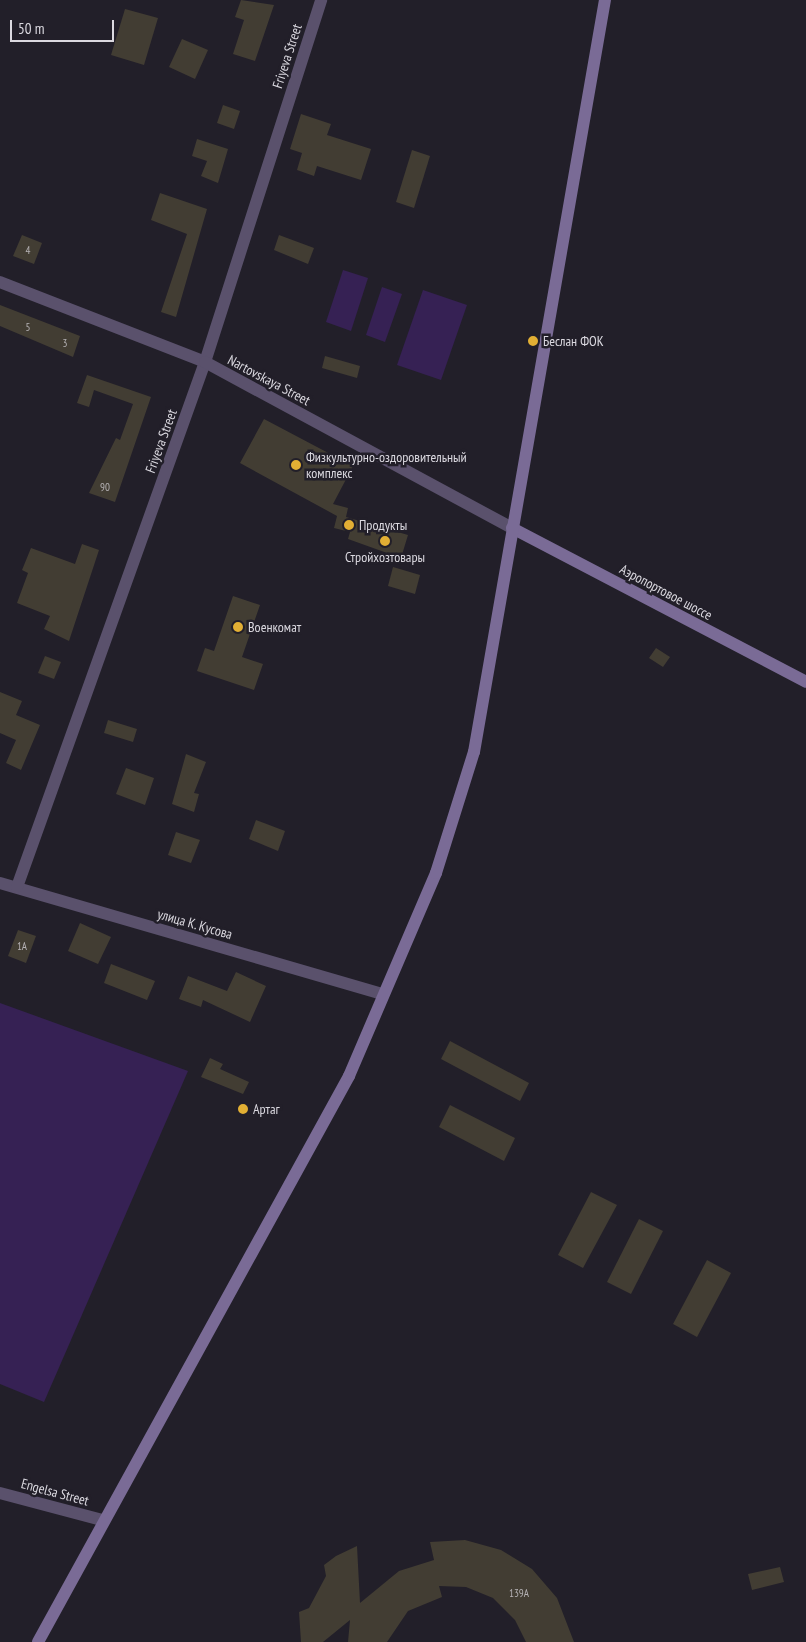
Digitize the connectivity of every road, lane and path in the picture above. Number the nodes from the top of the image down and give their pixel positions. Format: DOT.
graph roads {
  1 [pos="321,0"];
  2 [pos="605,0"];
  3 [pos="0,282"];
  4 [pos="205,362"];
  5 [pos="512,528"];
  6 [pos="806,682"];
  7 [pos="0,883"];
  8 [pos="17,888"];
  9 [pos="382,994"];
  10 [pos="0,1493"];
  11 [pos="102,1520"];
  12 [pos="38,1642"];
  1 -- 4 [label="street, Friyeva Street"];
  2 -- 5 [label="main road"];
  3 -- 4 [label="street, Nartovskaya Street"];
  4 -- 5 [label="street, Nartovskaya Street"];
  4 -- 8 [label="street, Friyeva Street"];
  5 -- 6 [label="main road, Аэропортовое шоссе"];
  5 -- 9 [label="main road"];
  7 -- 8 [label="street, улица К. Кусова"];
  8 -- 9 [label="street, улица К. Кусова"];
  9 -- 11 [label="main road"];
  10 -- 11 [label="street, Engelsa Street"];
  11 -- 12 [label="main road"];
}
